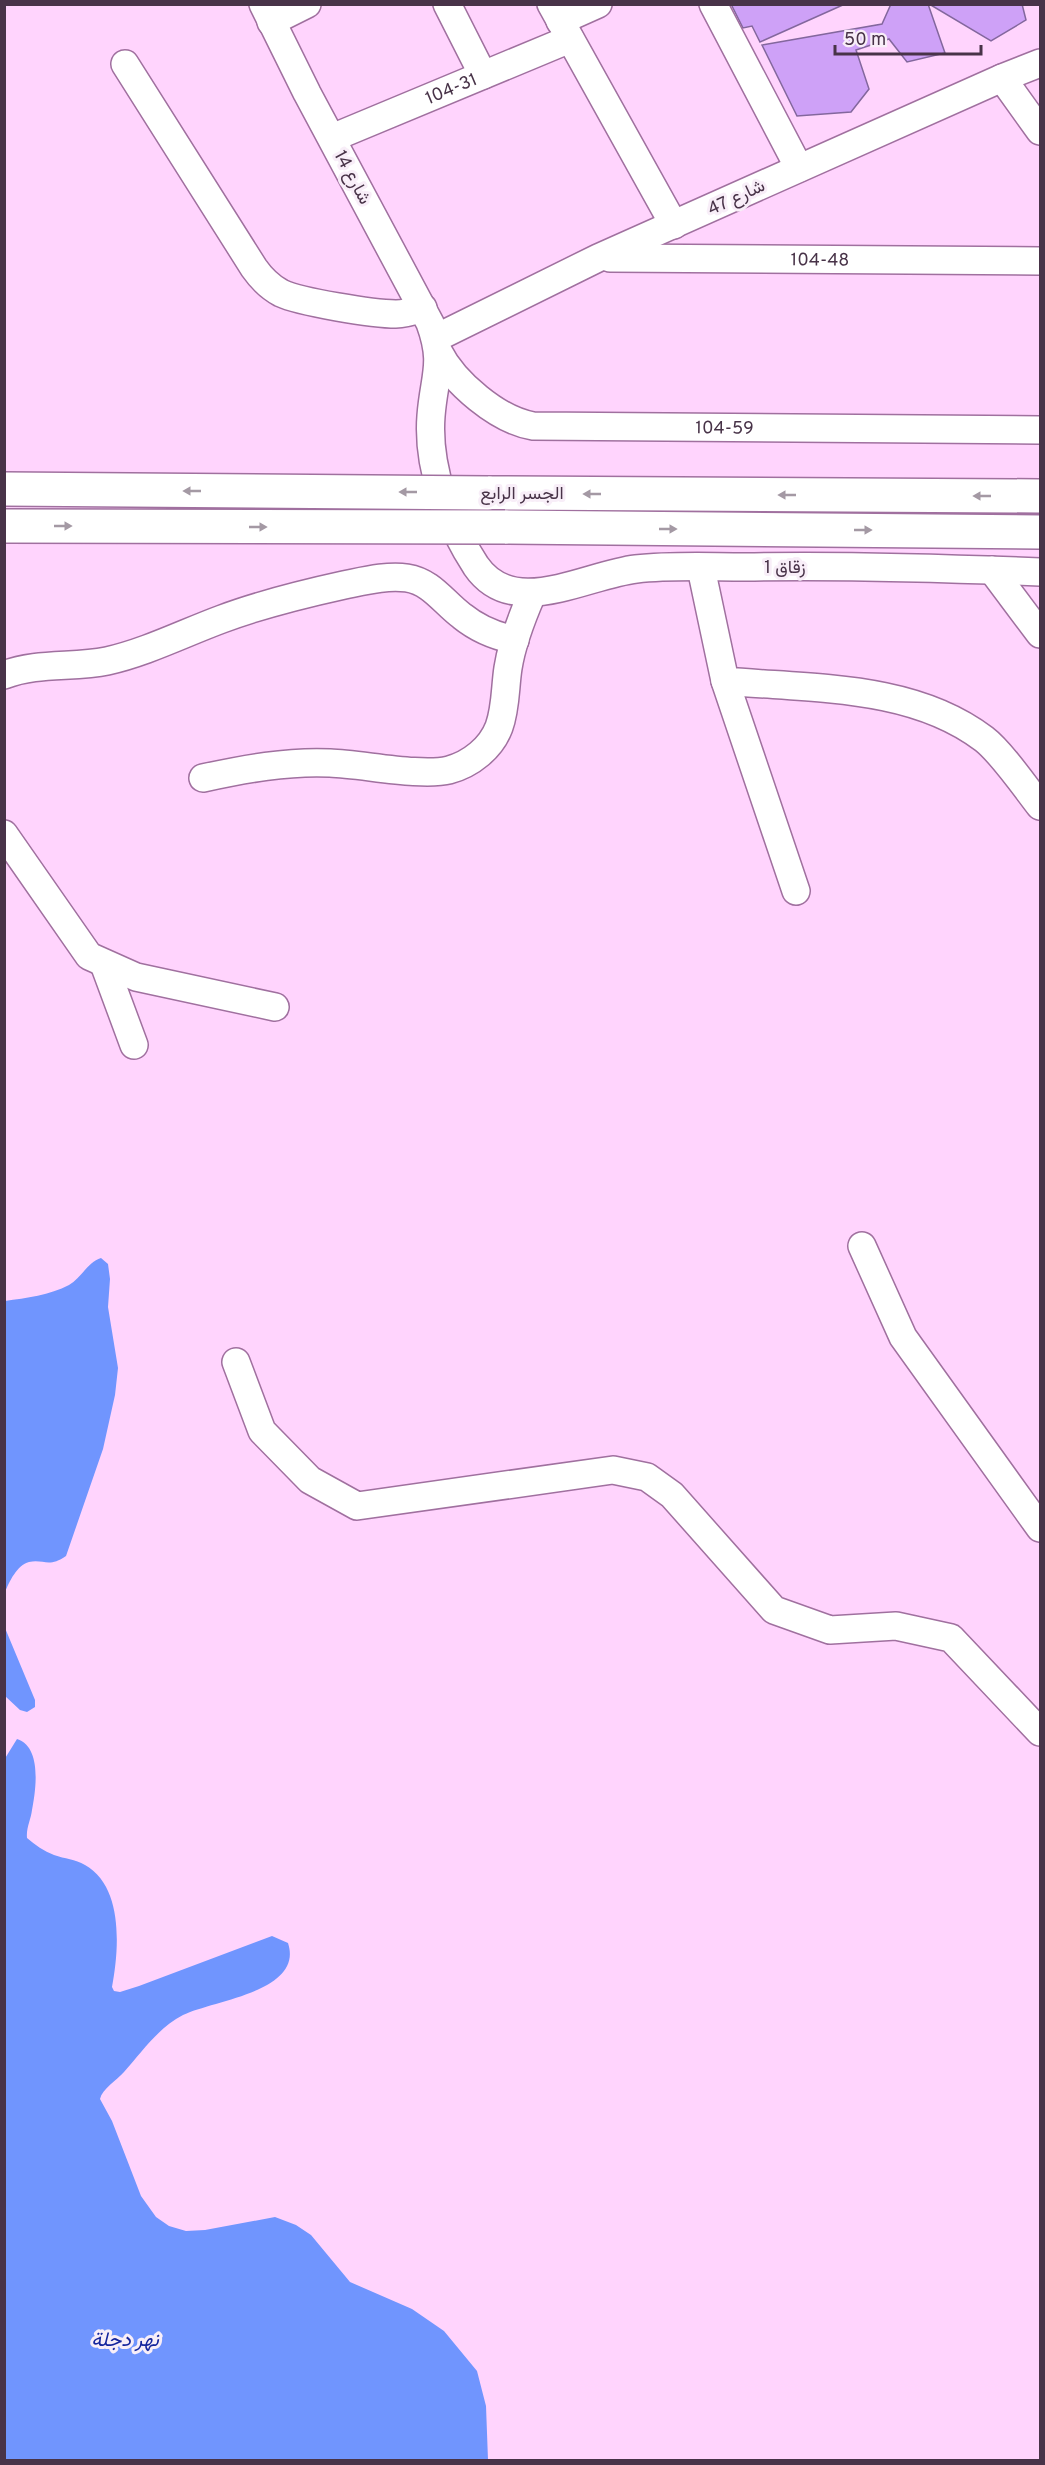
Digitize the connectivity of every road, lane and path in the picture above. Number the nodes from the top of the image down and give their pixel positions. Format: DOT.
graph roads {
  1 [pos="307,4"];
  2 [pos="447,4"];
  3 [pos="598,4"];
  4 [pos="713,4"];
  5 [pos="267,13"];
  6 [pos="560,22"];
  7 [pos="1041,63"];
  8 [pos="125,64"];
  9 [pos="483,75"];
  10 [pos="1002,78"];
  11 [pos="1041,131"];
  12 [pos="332,138"];
  13 [pos="799,168"];
  14 [pos="674,225"];
  15 [pos="598,258"];
  16 [pos="1041,261"];
  17 [pos="423,308"];
  18 [pos="437,344"];
  19 [pos="1041,430"];
  20 [pos="4,489"];
  21 [pos="1041,496"];
  22 [pos="4,526"];
  23 [pos="1041,532"];
  24 [pos="701,568"];
  25 [pos="992,570"];
  26 [pos="1041,572"];
  27 [pos="532,594"];
  28 [pos="1041,634"];
  29 [pos="515,640"];
  30 [pos="4,675"];
  31 [pos="724,681"];
  32 [pos="203,778"];
  33 [pos="1041,806"];
  34 [pos="4,834"];
  35 [pos="796,891"];
  36 [pos="104,964"];
  37 [pos="275,1007"];
  38 [pos="134,1045"];
  39 [pos="862,1246"];
  40 [pos="236,1362"];
  41 [pos="1041,1528"];
  42 [pos="1041,1732"];
  1 -- 5 [label="street"];
  2 -- 9 [label="street"];
  3 -- 6 [label="street, 104-31"];
  4 -- 13 [label="street"];
  5 -- 12 [label="street, شارع 14"];
  6 -- 9 [label="street, 104-31"];
  6 -- 14 [label="street"];
  7 -- 10 [label="street, شارع 47"];
  8 -- 17 [label="street"];
  9 -- 12 [label="street, 104-31"];
  10 -- 11 [label="street"];
  10 -- 13 [label="street, شارع 47"];
  12 -- 17 [label="street, شارع 14"];
  13 -- 14 [label="street, شارع 47"];
  14 -- 15 [label="street, شارع 47"];
  15 -- 16 [label="street, 104-48"];
  15 -- 18 [label="street, شارع 47"];
  17 -- 18 [label="street, شارع 14"];
  18 -- 19 [label="street, 104-59"];
  18 -- 27 [label="street"];
  21 -- 20 [label="main road, الجسر الرابع, one-way, bridge"];
  22 -- 23 [label="main road, الجسر الرابع, one-way, bridge"];
  24 -- 25 [label="street, زقاق 1"];
  24 -- 27 [label="street, زقاق 1"];
  24 -- 31 [label="street"];
  25 -- 26 [label="street, زقاق 1"];
  25 -- 28 [label="street"];
  27 -- 29 [label="street"];
  29 -- 30 [label="street"];
  29 -- 32 [label="street"];
  31 -- 33 [label="street"];
  31 -- 35 [label="street"];
  34 -- 36 [label="street"];
  36 -- 37 [label="street"];
  36 -- 38 [label="street"];
  39 -- 41 [label="street"];
  40 -- 42 [label="street"];
}
